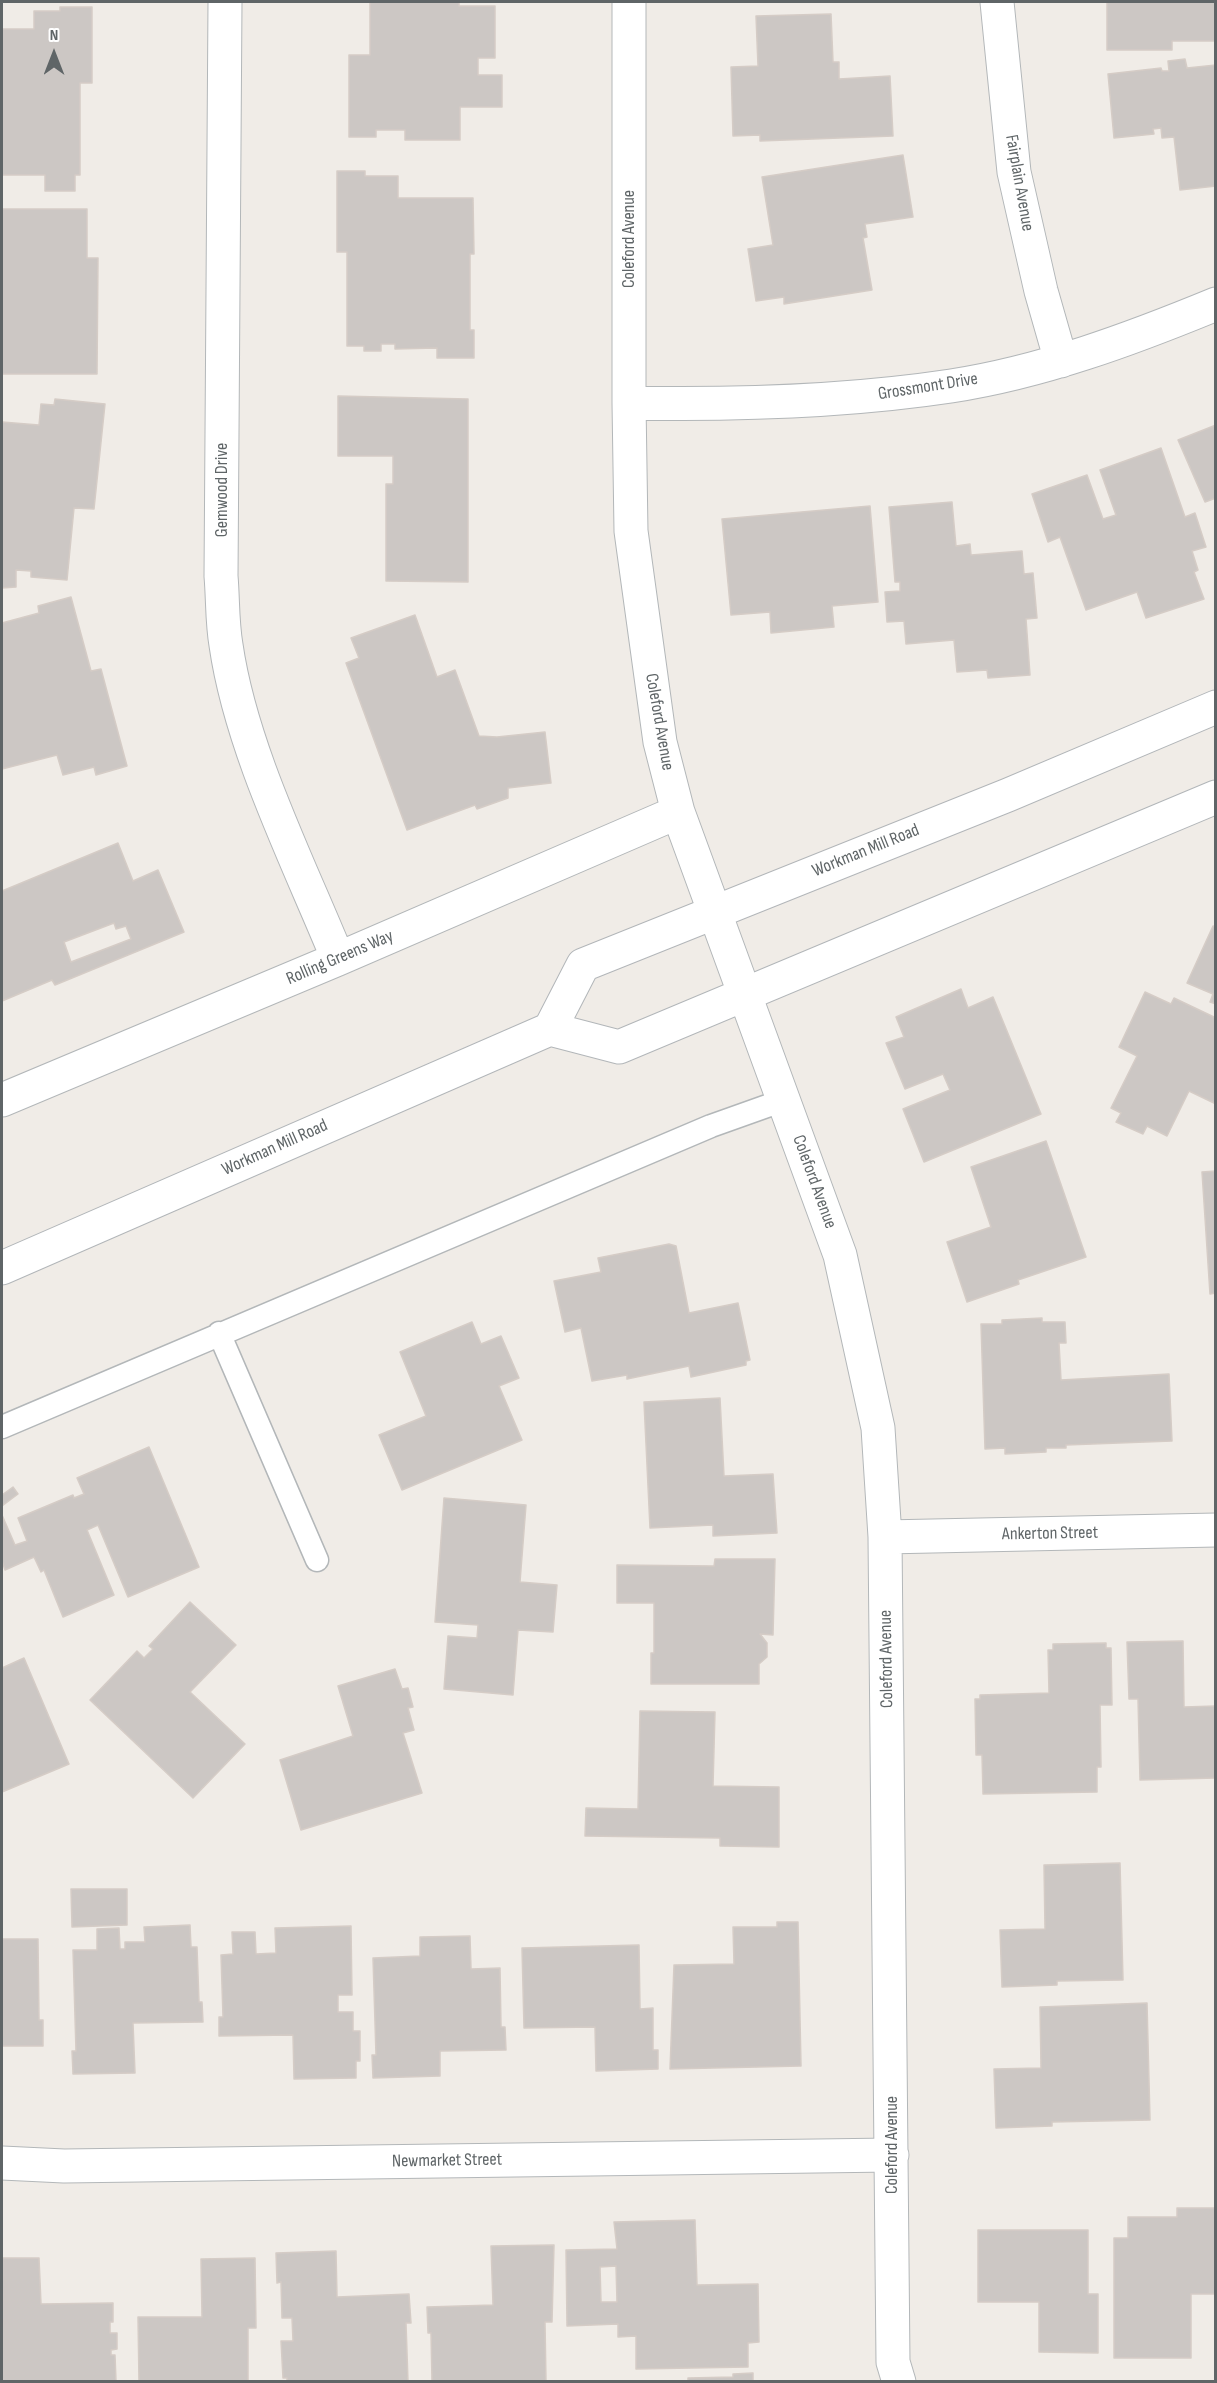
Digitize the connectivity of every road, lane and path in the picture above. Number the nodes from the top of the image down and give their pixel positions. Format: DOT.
graph roads {
  1 [pos="225,2"];
  2 [pos="629,2"];
  3 [pos="997,2"];
  4 [pos="1215,304"];
  5 [pos="1061,361"];
  6 [pos="629,403"];
  7 [pos="1215,707"];
  8 [pos="1215,797"];
  9 [pos="678,812"];
  10 [pos="715,911"];
  11 [pos="338,959"];
  12 [pos="744,994"];
  13 [pos="550,1029"];
  14 [pos="2,1100"];
  15 [pos="783,1100"];
  16 [pos="2,1268"];
  17 [pos="219,1333"];
  18 [pos="2,1427"];
  19 [pos="1215,1530"];
  20 [pos="885,1537"];
  21 [pos="317,1560"];
  22 [pos="892,2155"];
  23 [pos="2,2163"];
  24 [pos="899,2382"];
  1 -- 11 [label="street, Gemwood Drive"];
  2 -- 6 [label="street, Coleford Avenue"];
  3 -- 5 [label="street, Fairplain Avenue"];
  4 -- 5 [label="street, Grossmont Drive"];
  5 -- 6 [label="street, Grossmont Drive"];
  6 -- 9 [label="street, Coleford Avenue"];
  7 -- 10 [label="street, Workman Mill Road"];
  8 -- 12 [label="street"];
  9 -- 10 [label="street, Coleford Avenue"];
  9 -- 11 [label="street, Rolling Greens Way"];
  10 -- 12 [label="street, Coleford Avenue"];
  10 -- 13 [label="street, Workman Mill Road"];
  11 -- 14 [label="street, Rolling Greens Way"];
  12 -- 13 [label="street"];
  12 -- 15 [label="street, Coleford Avenue"];
  13 -- 16 [label="street, Workman Mill Road"];
  15 -- 17 [label="lane"];
  15 -- 20 [label="street, Coleford Avenue"];
  17 -- 18 [label="lane"];
  17 -- 21 [label="lane"];
  19 -- 20 [label="street, Ankerton Street"];
  20 -- 22 [label="street, Coleford Avenue"];
  22 -- 23 [label="street, Newmarket Street"];
  22 -- 24 [label="street, Coleford Avenue"];
}
